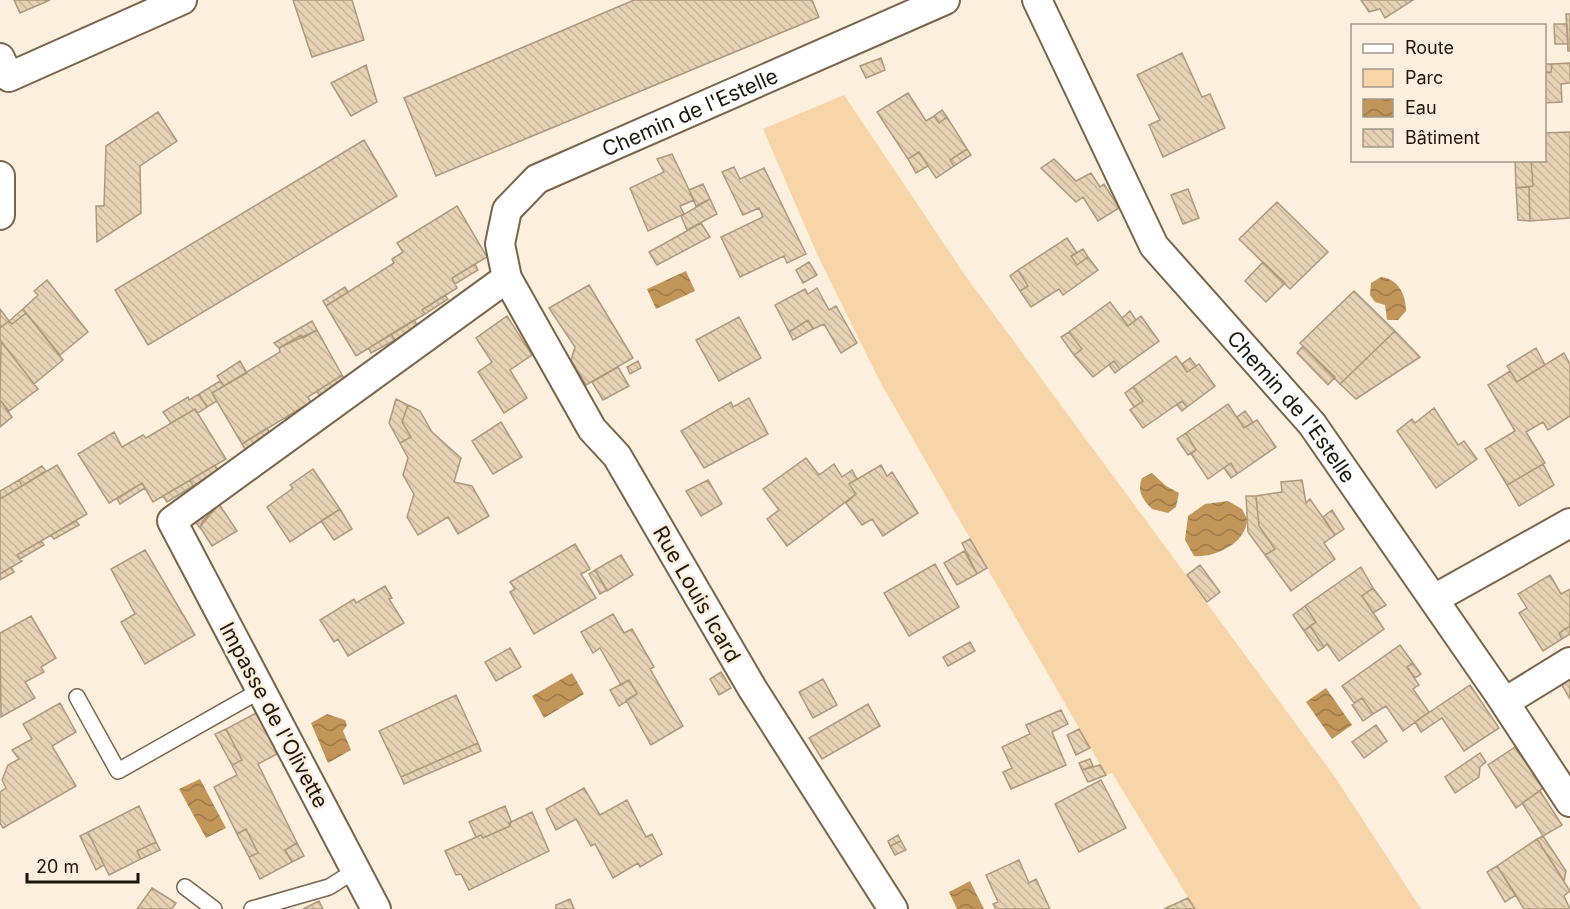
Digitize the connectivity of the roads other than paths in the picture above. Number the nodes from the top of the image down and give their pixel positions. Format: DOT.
graph roads {
  1 [pos="182,0"];
  2 [pos="945,0"];
  3 [pos="1037,0"];
  4 [pos="0,58"];
  5 [pos="0,176"];
  6 [pos="0,215"];
  7 [pos="507,278"];
  8 [pos="1570,523"];
  9 [pos="1434,599"];
  10 [pos="1570,662"];
  11 [pos="261,690"];
  12 [pos="77,697"];
  13 [pos="1505,702"];
  14 [pos="1570,802"];
  15 [pos="356,870"];
  16 [pos="185,887"];
  17 [pos="214,909"];
  18 [pos="252,909"];
  19 [pos="376,909"];
  20 [pos="893,909"];
  1 -- 4 [label="street"];
  2 -- 7 [label="street, Chemin de l'Estelle"];
  3 -- 9 [label="street, Chemin de l'Estelle"];
  5 -- 6 [label="street"];
  7 -- 11 [label="street, Impasse de l'Olivette"];
  7 -- 20 [label="street, Rue Louis Icard"];
  8 -- 9 [label="street"];
  9 -- 13 [label="street, Chemin de l'Estelle"];
  10 -- 13 [label="street"];
  11 -- 12 [label="lane"];
  11 -- 15 [label="street, Impasse de l'Olivette"];
  13 -- 14 [label="street, Chemin de l'Estelle"];
  15 -- 18 [label="lane"];
  15 -- 19 [label="street, Impasse de l'Olivette"];
  16 -- 17 [label="lane"];
}
